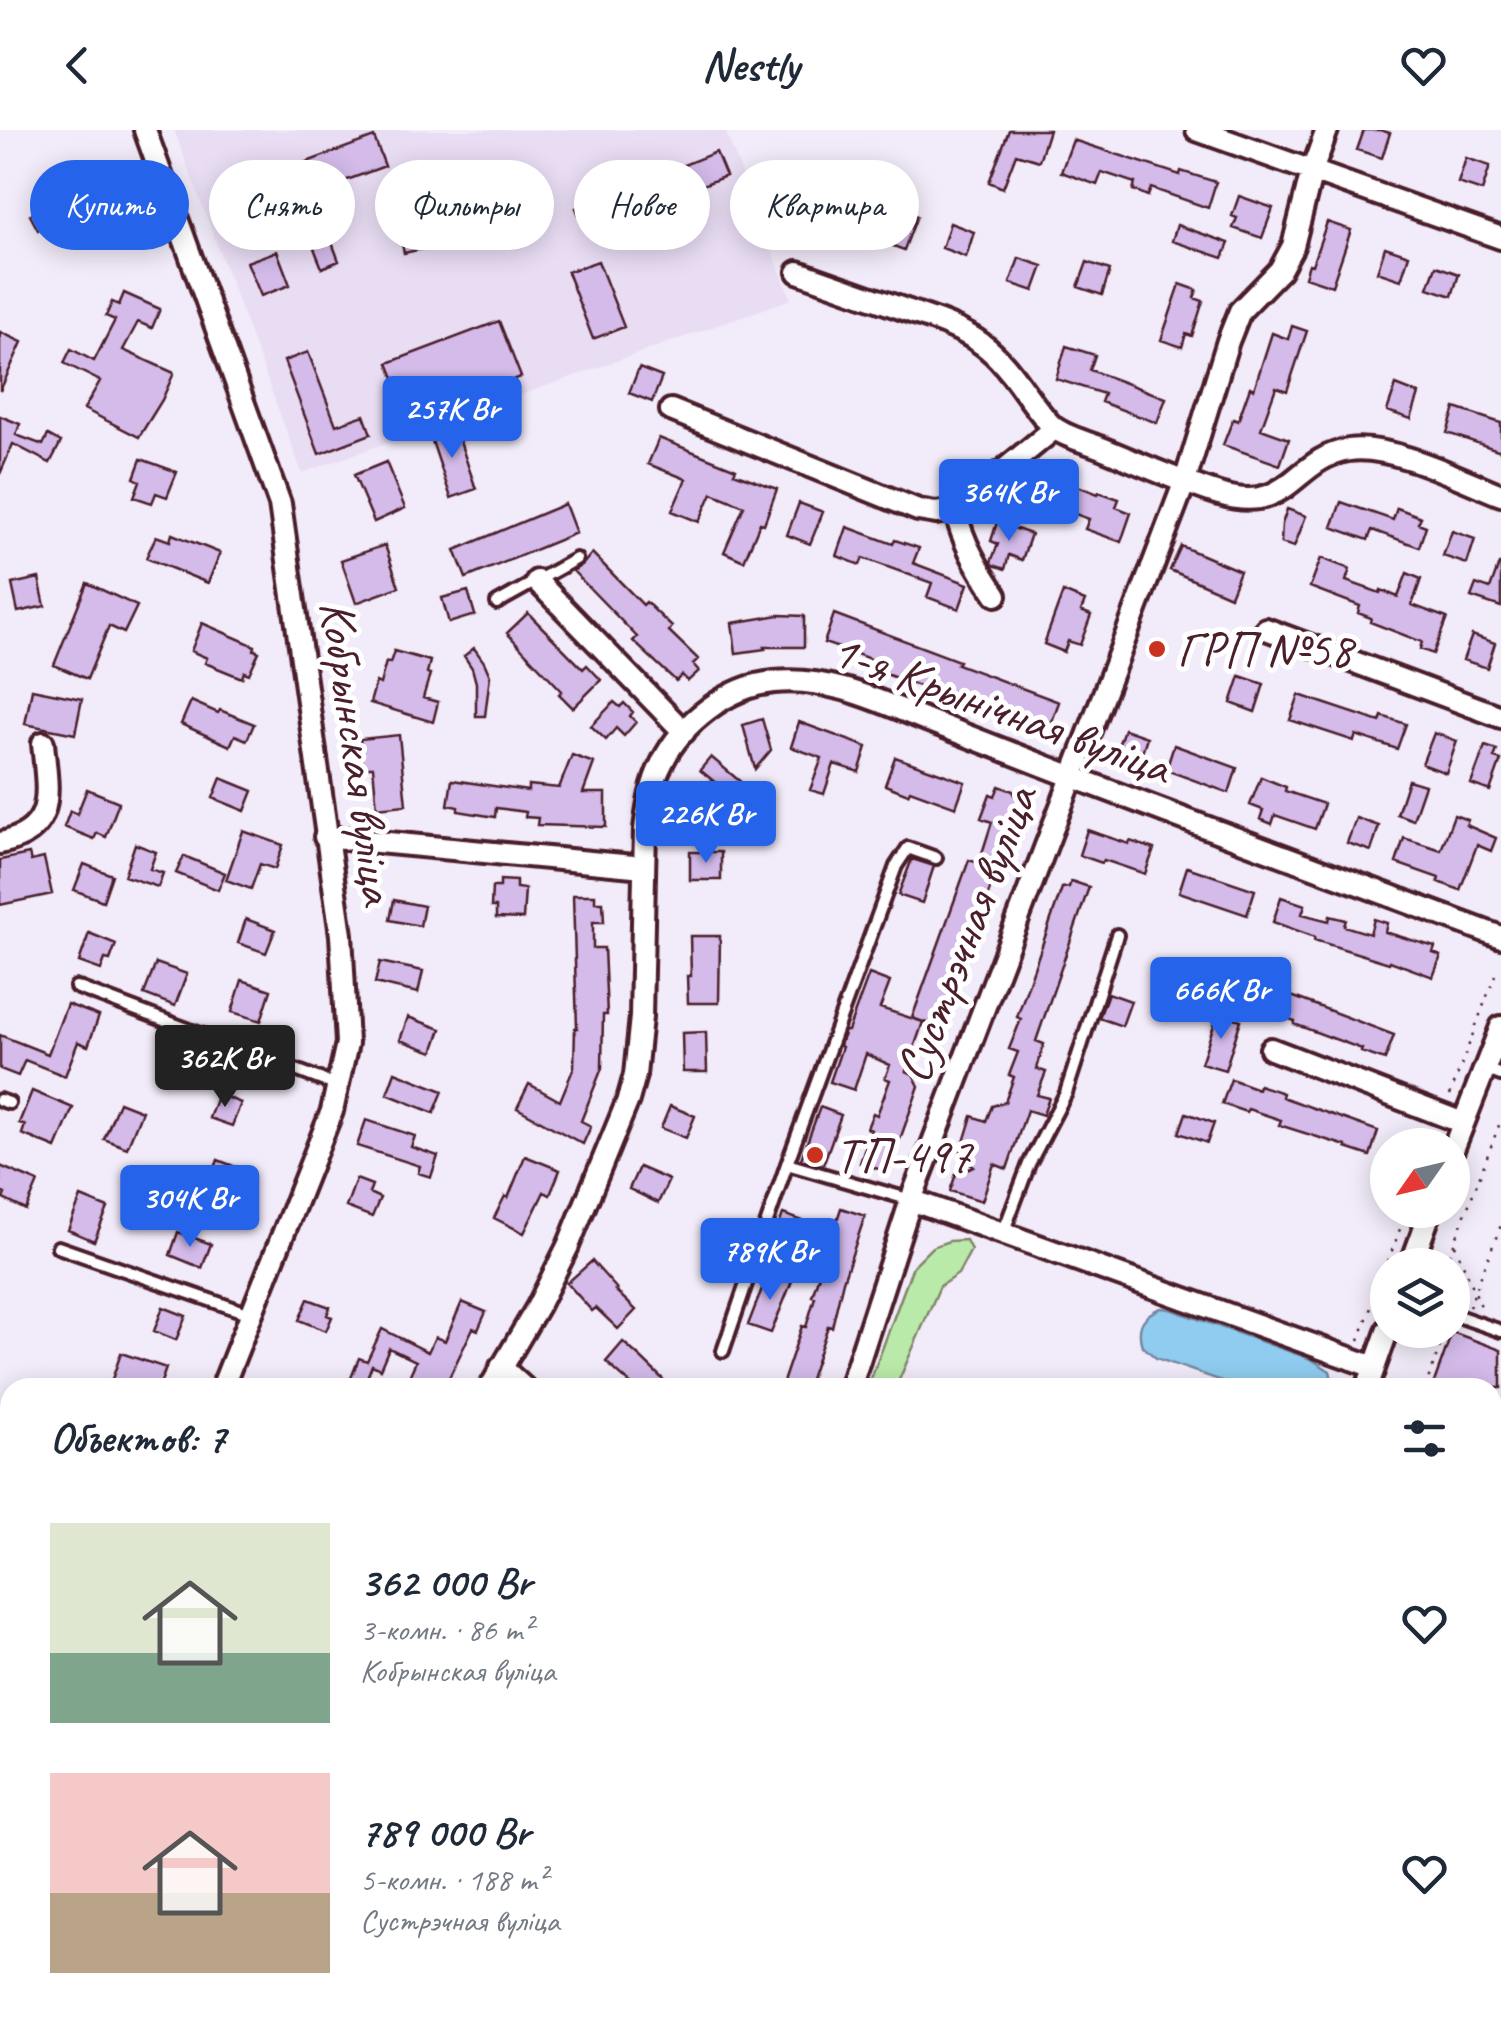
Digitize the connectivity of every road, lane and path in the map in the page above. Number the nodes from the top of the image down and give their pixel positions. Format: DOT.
graph roads {
  1 [pos="145,130"];
  2 [pos="1197,130"];
  3 [pos="1327,130"];
  4 [pos="1312,171"];
  5 [pos="1501,238"];
  6 [pos="798,272"];
  7 [pos="672,410"];
  8 [pos="1054,429"];
  9 [pos="1185,481"];
  10 [pos="1501,495"];
  11 [pos="956,510"];
  12 [pos="576,559"];
  13 [pos="537,581"];
  14 [pos="996,595"];
  15 [pos="497,603"];
  16 [pos="1266,629"];
  17 [pos="1501,717"];
  18 [pos="684,732"];
  19 [pos="44,743"];
  20 [pos="1071,776"];
  21 [pos="325,837"];
  22 [pos="0,843"];
  23 [pos="936,858"];
  24 [pos="644,868"];
  25 [pos="1116,935"];
  26 [pos="1501,937"];
  27 [pos="1495,975"];
  28 [pos="76,987"];
  29 [pos="1501,1026"];
  30 [pos="1271,1049"];
  31 [pos="1493,1072"];
  32 [pos="339,1086"];
  33 [pos="1442,1114"];
  34 [pos="1501,1120"];
  35 [pos="1463,1122"];
  36 [pos="1437,1128"];
  37 [pos="1461,1128"];
  38 [pos="1501,1139"];
  39 [pos="1493,1142"];
  40 [pos="787,1164"];
  41 [pos="911,1200"];
  42 [pos="1501,1225"];
  43 [pos="1400,1228"];
  44 [pos="1003,1233"];
  45 [pos="1454,1244"];
  46 [pos="58,1247"];
  47 [pos="1452,1248"];
  48 [pos="1476,1291"];
  49 [pos="1470,1306"];
  50 [pos="250,1314"];
  51 [pos="1484,1314"];
  52 [pos="1470,1320"];
  53 [pos="1501,1331"];
  54 [pos="1381,1348"];
  55 [pos="1440,1348"];
  56 [pos="723,1352"];
  57 [pos="1352,1360"];
  58 [pos="500,1367"];
  59 [pos="226,1378"];
  60 [pos="495,1378"];
  61 [pos="513,1378"];
  62 [pos="853,1378"];
  63 [pos="1370,1378"];
  64 [pos="1429,1378"];
  1 -- 21 [label="street, Кобрынская вуліца"];
  2 -- 4 [label="street"];
  3 -- 4 [label="street, Сустрэчная вуліца"];
  4 -- 5 [label="street"];
  4 -- 9 [label="street, Сустрэчная вуліца"];
  6 -- 8 [label="street"];
  7 -- 11 [label="street"];
  8 -- 9 [label="street"];
  8 -- 11 [label="street"];
  9 -- 10 [label="street"];
  9 -- 20 [label="street, Сустрэчная вуліца"];
  11 -- 14 [label="street"];
  12 -- 13 [label="lane"];
  13 -- 15 [label="lane"];
  13 -- 18 [label="street"];
  16 -- 17 [label="street"];
  18 -- 20 [label="street, 1-я Крынічная вуліца"];
  18 -- 24 [label="street, 1-я Крынічная вуліца"];
  19 -- 22 [label="street"];
  20 -- 26 [label="street, 1-я Крынічная вуліца"];
  20 -- 41 [label="street, Сустрэчная вуліца"];
  21 -- 24 [label="street"];
  21 -- 32 [label="street, Кобрынская вуліца"];
  23 -- 40 [label="lane"];
  24 -- 58 [label="street, 1-я Крынічная вуліца"];
  25 -- 44 [label="lane"];
  27 -- 33 [label="path"];
  28 -- 32 [label="lane"];
  29 -- 31 [label="street"];
  30 -- 33 [label="street"];
  31 -- 35 [label="street"];
  32 -- 50 [label="street, Кобрынская вуліца"];
  33 -- 35 [label="street"];
  33 -- 36 [label="path"];
  34 -- 39 [label="path"];
  35 -- 37 [label="street"];
  38 -- 39 [label="path"];
  39 -- 45 [label="path"];
  40 -- 41 [label="lane"];
  40 -- 56 [label="lane"];
  41 -- 44 [label="street"];
  41 -- 62 [label="street, Сустрэчная вуліца"];
  42 -- 48 [label="path"];
  43 -- 57 [label="path"];
  44 -- 57 [label="street"];
  45 -- 47 [label="path"];
  45 -- 48 [label="path"];
  46 -- 50 [label="lane"];
  48 -- 49 [label="path"];
  48 -- 51 [label="path"];
  50 -- 59 [label="street, Кобрынская вуліца"];
  52 -- 53 [label="lane"];
  54 -- 63 [label="street"];
  55 -- 64 [label="path"];
  57 -- 63 [label="street"];
  58 -- 60 [label="street, 1-я Крынічная вуліца"];
  58 -- 61 [label="street"];
}
